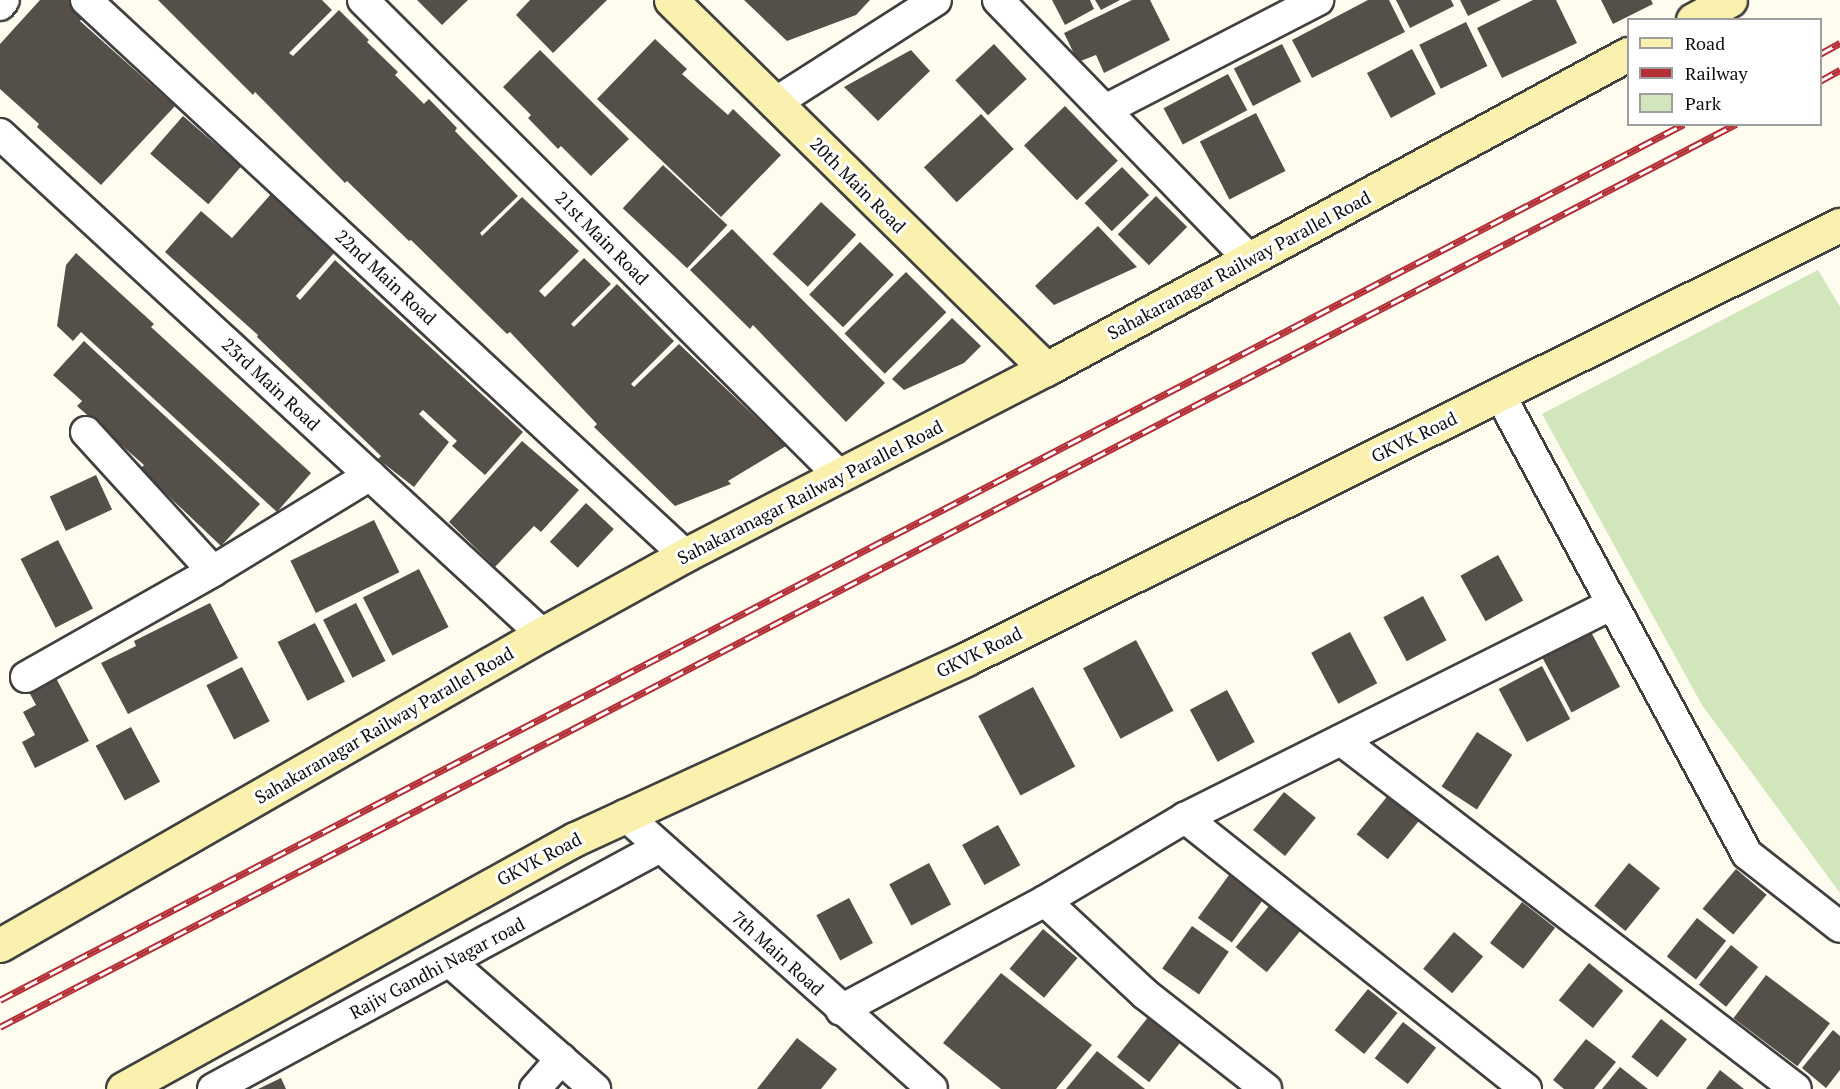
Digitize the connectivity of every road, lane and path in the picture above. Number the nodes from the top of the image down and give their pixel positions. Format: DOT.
graph roads {
  1 [pos="4,0"];
  2 [pos="86,0"];
  3 [pos="363,0"];
  4 [pos="670,0"];
  5 [pos="936,0"];
  6 [pos="998,0"];
  7 [pos="1318,0"];
  8 [pos="1730,0"];
  9 [pos="0,5"];
  10 [pos="1697,18"];
  11 [pos="1627,55"];
  12 [pos="775,103"];
  13 [pos="1105,110"];
  14 [pos="0,134"];
  15 [pos="1840,225"];
  16 [pos="1249,259"];
  17 [pos="1046,369"];
  18 [pos="1500,395"];
  19 [pos="86,432"];
  20 [pos="370,475"];
  21 [pos="841,477"];
  22 [pos="685,555"];
  23 [pos="213,572"];
  24 [pos="1612,604"];
  25 [pos="542,634"];
  26 [pos="26,677"];
  27 [pos="1341,740"];
  28 [pos="625,815"];
  29 [pos="1185,818"];
  30 [pos="660,847"];
  31 [pos="1045,901"];
  32 [pos="1840,927"];
  33 [pos="0,945"];
  34 [pos="450,962"];
  35 [pos="841,1010"];
  36 [pos="561,1059"];
  37 [pos="123,1089"];
  38 [pos="213,1089"];
  39 [pos="535,1089"];
  40 [pos="595,1089"];
  41 [pos="932,1089"];
  42 [pos="1266,1089"];
  43 [pos="1526,1089"];
  44 [pos="1796,1089"];
  1 -- 9 [label="street"];
  2 -- 22 [label="street, 22nd Main Road"];
  3 -- 21 [label="street, 21st Main Road"];
  4 -- 12 [label="street, 20th Main Road"];
  5 -- 12 [label="street"];
  6 -- 13 [label="street"];
  7 -- 13 [label="street"];
  8 -- 10 [label="street"];
  11 -- 16 [label="street, Sahakaranagar Railway Parallel Road"];
  12 -- 17 [label="street, 20th Main Road"];
  13 -- 16 [label="street"];
  14 -- 20 [label="street, 23rd Main Road"];
  15 -- 18 [label="street, GKVK Road"];
  16 -- 17 [label="street, Sahakaranagar Railway Parallel Road"];
  17 -- 21 [label="street, Sahakaranagar Railway Parallel Road"];
  18 -- 24 [label="street"];
  18 -- 28 [label="street, GKVK Road"];
  19 -- 23 [label="street"];
  20 -- 23 [label="street"];
  20 -- 25 [label="street, 23rd Main Road"];
  21 -- 22 [label="street, Sahakaranagar Railway Parallel Road"];
  22 -- 25 [label="street, Sahakaranagar Railway Parallel Road"];
  23 -- 26 [label="street"];
  24 -- 27 [label="street"];
  24 -- 32 [label="street"];
  25 -- 33 [label="street, Sahakaranagar Railway Parallel Road"];
  27 -- 29 [label="street"];
  27 -- 44 [label="street"];
  28 -- 30 [label="street, 7th Main Road"];
  28 -- 37 [label="street, GKVK Road"];
  29 -- 31 [label="street"];
  29 -- 43 [label="street"];
  30 -- 34 [label="street, Rajiv Gandhi Nagar road"];
  30 -- 35 [label="street, 7th Main Road"];
  31 -- 35 [label="street"];
  31 -- 42 [label="street"];
  34 -- 36 [label="street"];
  34 -- 38 [label="street, Rajiv Gandhi Nagar road"];
  35 -- 41 [label="street, 7th Main Road"];
  36 -- 39 [label="street"];
  36 -- 40 [label="street"];
}
